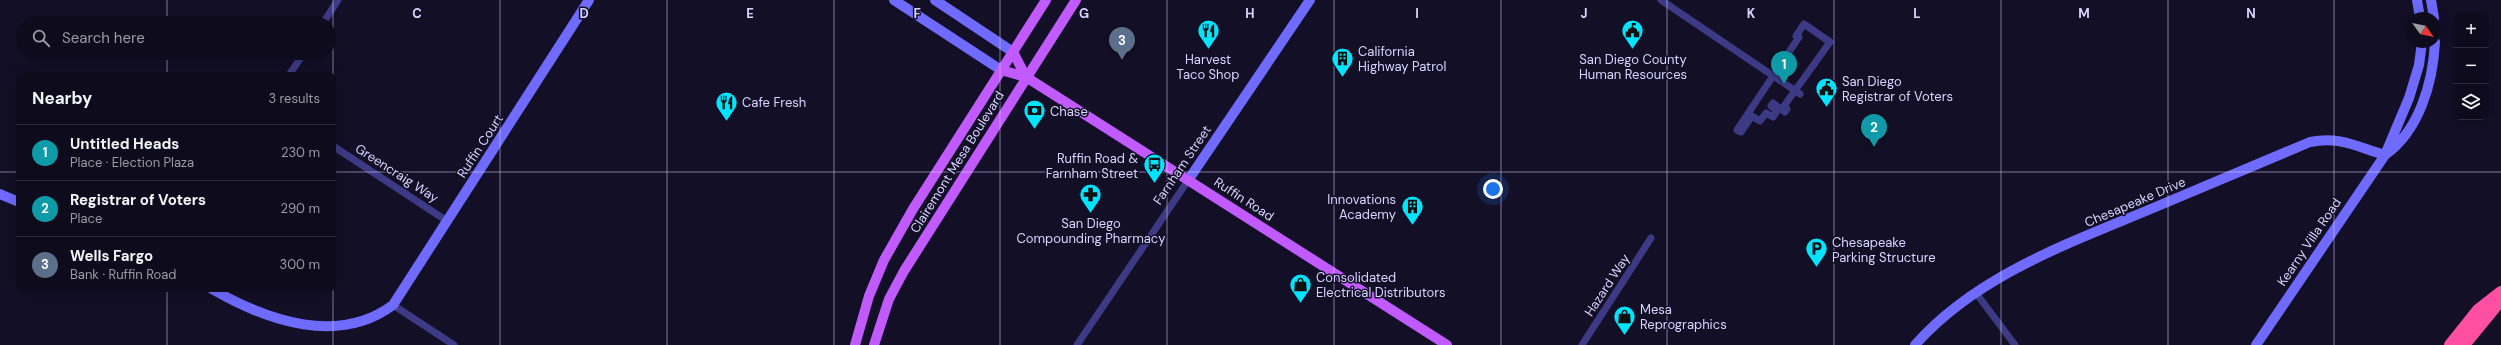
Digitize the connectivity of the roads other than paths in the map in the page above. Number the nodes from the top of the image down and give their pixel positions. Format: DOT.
graph roads {
  1 [pos="338,0"];
  2 [pos="894,0"];
  3 [pos="935,0"];
  4 [pos="1046,0"];
  5 [pos="1076,0"];
  6 [pos="1310,0"];
  7 [pos="1660,0"];
  8 [pos="2417,0"];
  9 [pos="2431,0"];
  10 [pos="586,1"];
  11 [pos="2419,12"];
  12 [pos="2433,12"];
  13 [pos="328,16"];
  14 [pos="2421,48"];
  15 [pos="2434,48"];
  16 [pos="1013,52"];
  17 [pos="299,60"];
  18 [pos="1001,70"];
  19 [pos="291,72"];
  20 [pos="1026,76"];
  21 [pos="1773,76"];
  22 [pos="1798,92"];
  23 [pos="336,148"];
  24 [pos="2385,155"];
  25 [pos="1189,179"];
  26 [pos="0,194"];
  27 [pos="16,201"];
  28 [pos="448,221"];
  29 [pos="1652,238"];
  30 [pos="217,292"];
  31 [pos="2501,292"];
  32 [pos="1976,293"];
  33 [pos="2501,300"];
  34 [pos="393,305"];
  35 [pos="367,331"];
  36 [pos="287,332"];
  37 [pos="454,345"];
  38 [pos="855,345"];
  39 [pos="874,345"];
  40 [pos="1077,345"];
  41 [pos="1447,345"];
  42 [pos="1582,345"];
  43 [pos="1915,345"];
  44 [pos="2015,345"];
  45 [pos="2256,345"];
  46 [pos="2450,345"];
  47 [pos="2464,345"];
  1 -- 13 [label="street"];
  2 -- 18 [label="street, Ruffin Road"];
  3 -- 16 [label="street, Ruffin Road"];
  4 -- 16 [label="main road, Clairemont Mesa Boulevard"];
  5 -- 20 [label="main road, Clairemont Mesa Boulevard"];
  6 -- 25 [label="street, Farnham Street"];
  7 -- 21 [label="street"];
  8 -- 11 [label="street"];
  9 -- 12 [label="street"];
  10 -- 28 [label="street, Ruffin Court"];
  14 -- 24 [label="street, Kearny Villa Road"];
  15 -- 24 [label="street, Kearny Villa Road"];
  16 -- 18 [label="main road, Clairemont Mesa Boulevard"];
  16 -- 20 [label="main road, Ruffin Road"];
  17 -- 19 [label="street"];
  18 -- 20 [label="main road, Ruffin Road"];
  18 -- 38 [label="main road, Clairemont Mesa Boulevard"];
  20 -- 25 [label="main road, Ruffin Road"];
  20 -- 39 [label="main road, Clairemont Mesa Boulevard"];
  21 -- 22 [label="street"];
  21 -- 22 [label="street"];
  21 -- 22 [label="street"];
  23 -- 28 [label="street, Greencraig Way"];
  24 -- 32 [label="street, Chesapeake Drive"];
  24 -- 45 [label="street, Kearny Villa Road"];
  25 -- 40 [label="street, Farnham Street"];
  25 -- 41 [label="main road, Ruffin Road"];
  26 -- 27 [label="street"];
  28 -- 34 [label="street, Ruffin Court"];
  29 -- 42 [label="street, Hazard Way"];
  30 -- 36 [label="street"];
  31 -- 46 [label="highway"];
  32 -- 43 [label="street, Chesapeake Drive"];
  32 -- 44 [label="street"];
  33 -- 47 [label="highway"];
  34 -- 35 [label="street, Ruffin Court"];
  34 -- 37 [label="street"];
}
